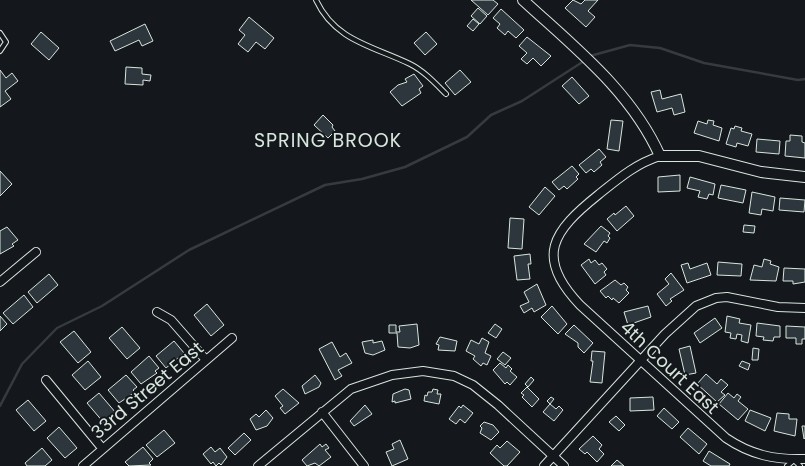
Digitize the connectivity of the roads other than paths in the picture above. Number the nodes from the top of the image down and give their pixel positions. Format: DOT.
graph roads {
  1 [pos="316,0"];
  2 [pos="523,0"];
  3 [pos="0,33"];
  4 [pos="0,51"];
  5 [pos="446,94"];
  6 [pos="660,156"];
  7 [pos="805,177"];
  8 [pos="36,252"];
  9 [pos="0,282"];
  10 [pos="805,308"];
  11 [pos="157,312"];
  12 [pos="232,338"];
  13 [pos="206,360"];
  14 [pos="641,361"];
  15 [pos="46,380"];
  16 [pos="322,412"];
  17 [pos="102,448"];
  18 [pos="552,456"];
  19 [pos="805,459"];
  20 [pos="797,463"];
  21 [pos="83,466"];
  22 [pos="258,466"];
  23 [pos="364,466"];
  24 [pos="544,466"];
  25 [pos="564,466"];
  26 [pos="787,466"];
  1 -- 5 [label="lane"];
  2 -- 6 [label="street"];
  3 -- 4 [label="lane"];
  6 -- 7 [label="street"];
  6 -- 14 [label="street, 4th Court East"];
  8 -- 9 [label="street"];
  10 -- 14 [label="street"];
  11 -- 13 [label="street"];
  12 -- 13 [label="street, 33rd Street East"];
  13 -- 17 [label="street, 33rd Street East"];
  14 -- 18 [label="street"];
  14 -- 20 [label="street, 4th Court East"];
  15 -- 17 [label="street"];
  16 -- 18 [label="street"];
  16 -- 22 [label="street"];
  16 -- 23 [label="street"];
  17 -- 21 [label="street, 33rd Street East"];
  18 -- 24 [label="street"];
  18 -- 25 [label="street"];
  19 -- 20 [label="street, 4th Court East"];
  20 -- 26 [label="lane"];
}
